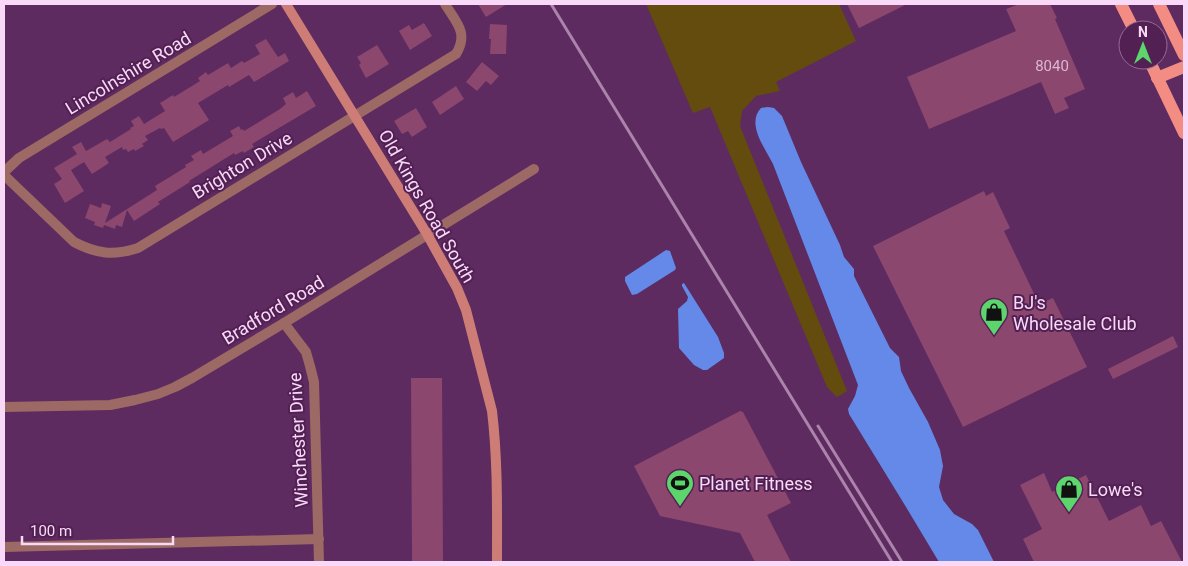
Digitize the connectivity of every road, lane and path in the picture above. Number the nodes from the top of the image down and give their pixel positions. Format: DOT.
graph roads {
  1 [pos="272,4"];
  2 [pos="286,4"];
  3 [pos="445,4"];
  4 [pos="1121,4"];
  5 [pos="1159,4"];
  6 [pos="1129,20"];
  7 [pos="1184,54"];
  8 [pos="1184,67"];
  9 [pos="1153,70"];
  10 [pos="1157,78"];
  11 [pos="355,115"];
  12 [pos="1184,133"];
  13 [pos="534,168"];
  14 [pos="4,173"];
  15 [pos="428,234"];
  16 [pos="284,323"];
  17 [pos="4,407"];
  18 [pos="319,539"];
  19 [pos="4,547"];
  20 [pos="319,562"];
  21 [pos="497,562"];
  1 -- 14 [label="street, Lincolnshire Road"];
  2 -- 11 [label="street, Old Kings Road South"];
  3 -- 11 [label="street, Brighton Drive"];
  4 -- 6 [label="main road"];
  5 -- 7 [label="main road"];
  8 -- 10 [label="main road"];
  9 -- 10 [label="main road"];
  10 -- 12 [label="main road"];
  11 -- 14 [label="street, Brighton Drive"];
  11 -- 15 [label="street, Old Kings Road South"];
  13 -- 15 [label="street, Bradford Road"];
  15 -- 16 [label="street, Bradford Road"];
  15 -- 21 [label="street, Old Kings Road South"];
  16 -- 17 [label="street, Bradford Road"];
  16 -- 18 [label="street, Winchester Drive"];
  18 -- 19 [label="street"];
  18 -- 20 [label="street, Winchester Drive"];
}
